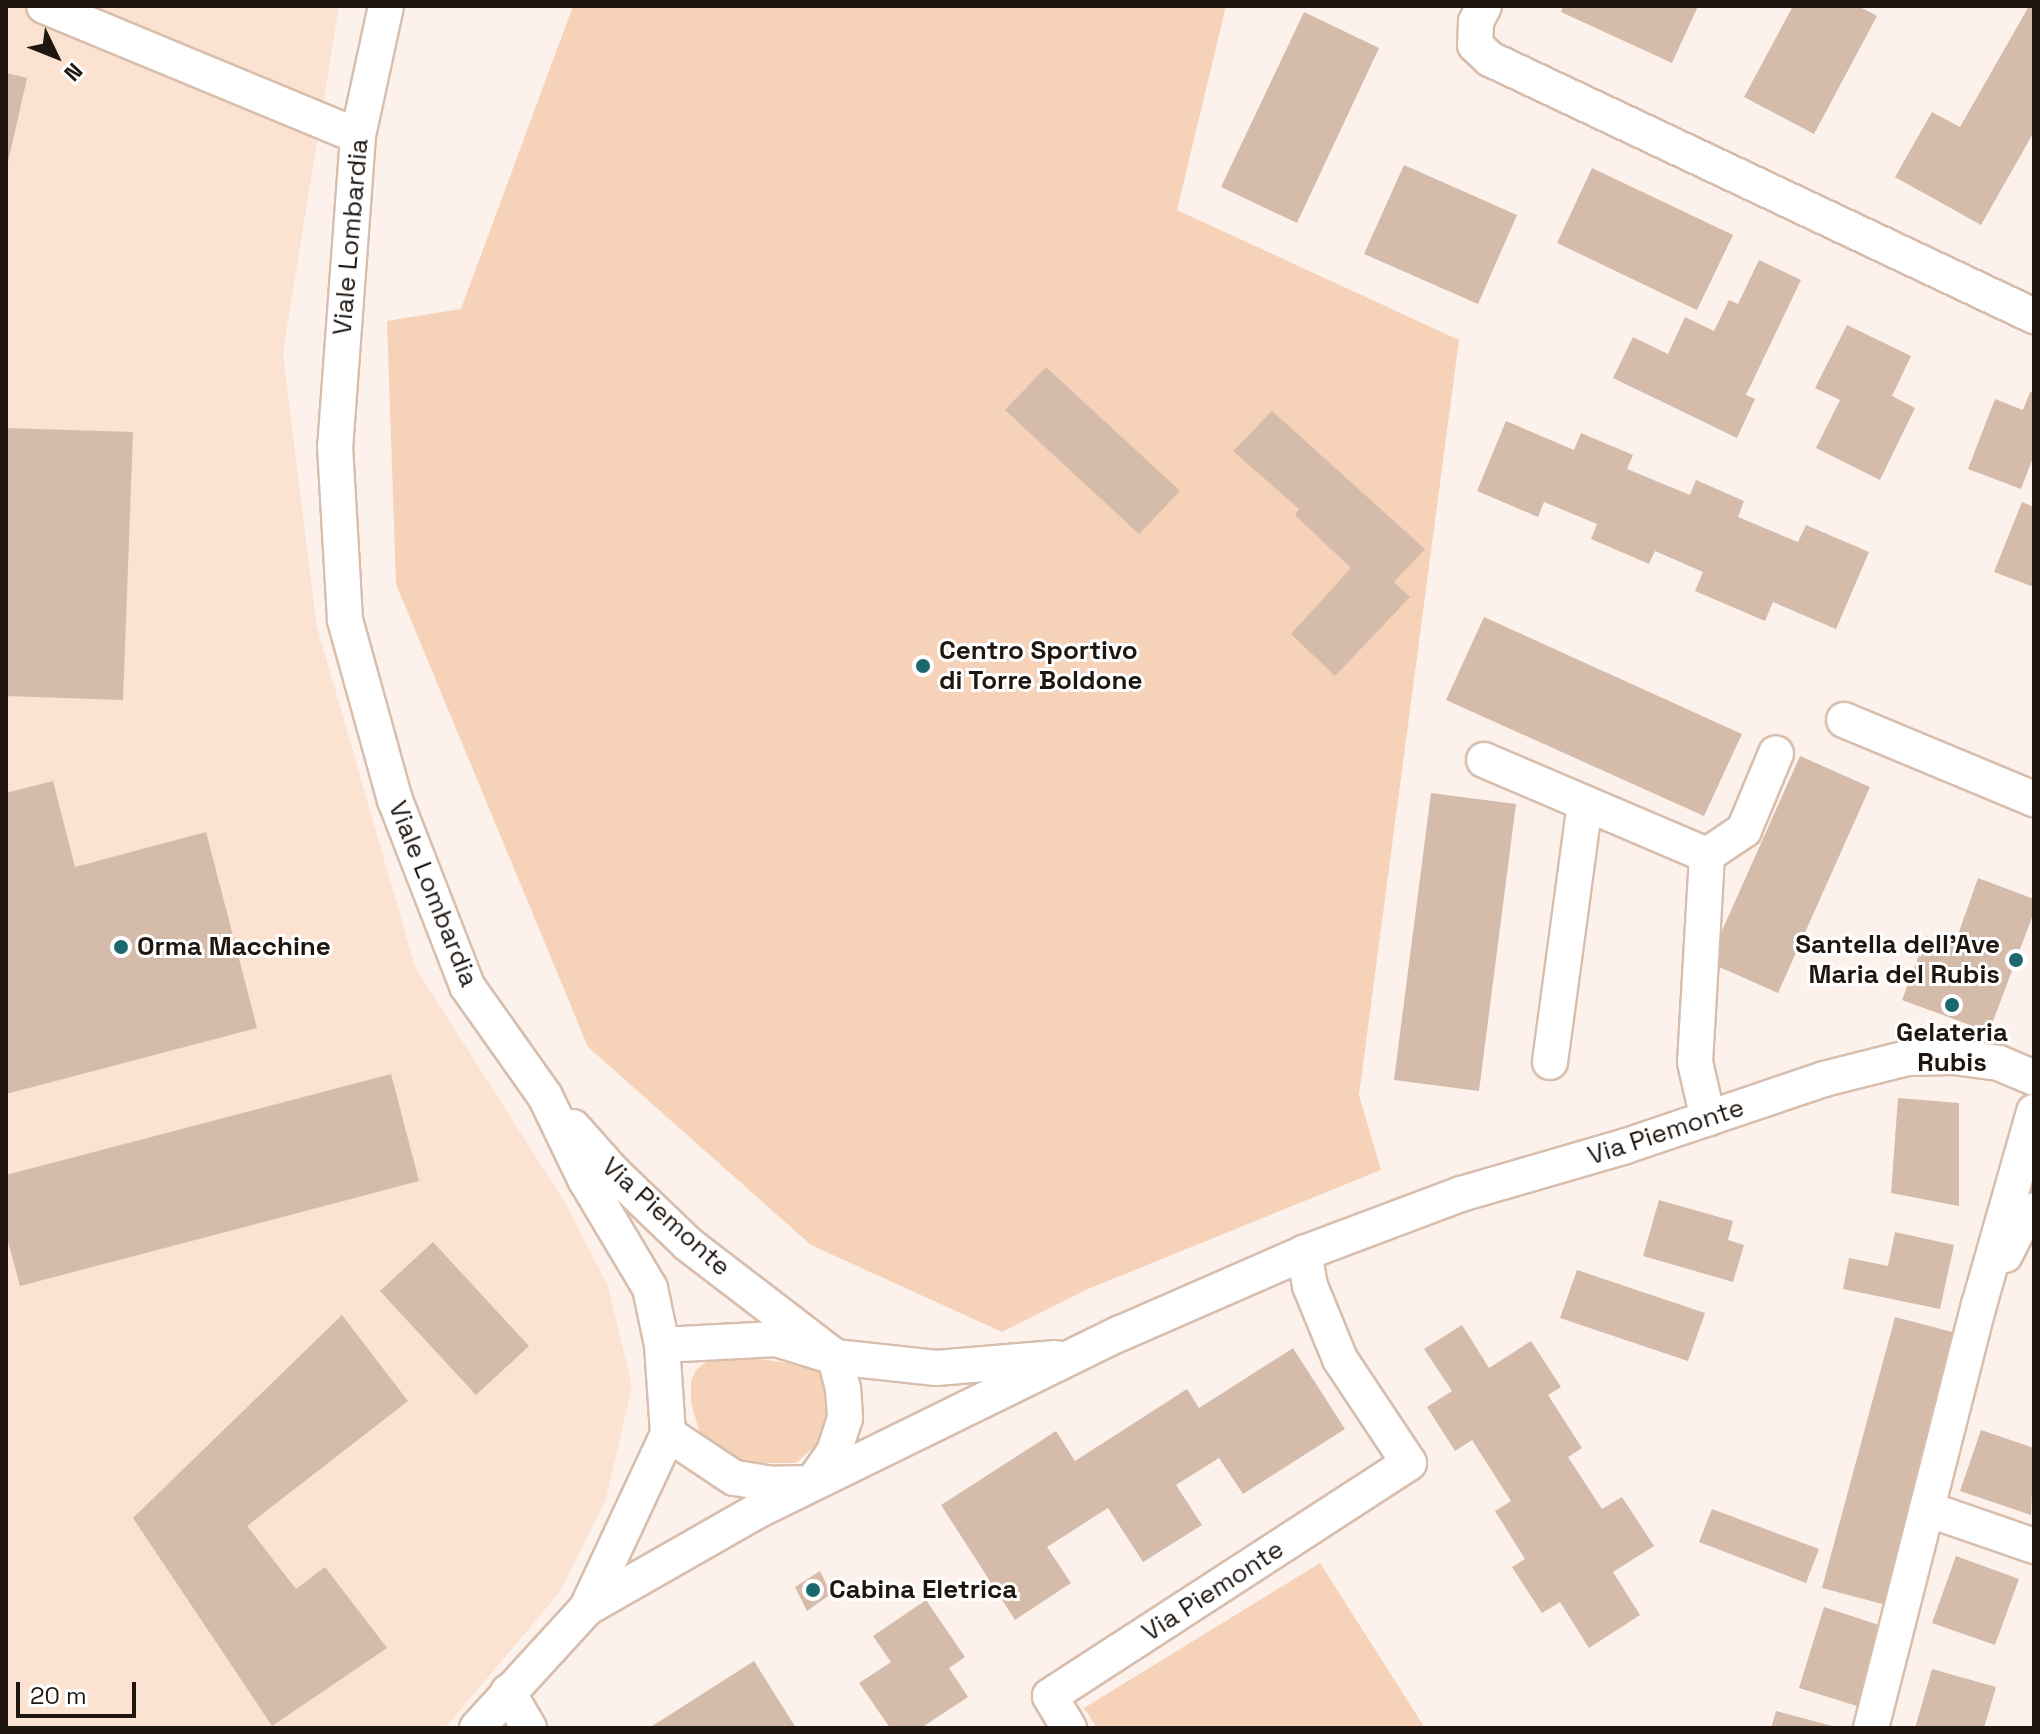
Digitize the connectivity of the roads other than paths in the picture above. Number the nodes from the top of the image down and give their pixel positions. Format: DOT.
graph roads {
  1 [pos="44,6"];
  2 [pos="386,6"];
  3 [pos="1484,6"];
  4 [pos="358,136"];
  5 [pos="2034,316"];
  6 [pos="1844,720"];
  7 [pos="1776,753"];
  8 [pos="1484,760"];
  9 [pos="2034,799"];
  10 [pos="1585,803"];
  11 [pos="1707,855"];
  12 [pos="1550,1062"];
  13 [pos="2034,1078"];
  14 [pos="545,1096"];
  15 [pos="2034,1112"];
  16 [pos="1708,1119"];
  17 [pos="2034,1210"];
  18 [pos="1304,1253"];
  19 [pos="1979,1305"];
  20 [pos="662,1345"];
  21 [pos="1076,1356"];
  22 [pos="835,1357"];
  23 [pos="668,1434"];
  24 [pos="812,1483"];
  25 [pos="1927,1509"];
  26 [pos="2034,1546"];
  27 [pos="587,1608"];
  28 [pos="508,1692"];
  29 [pos="477,1728"];
  30 [pos="529,1728"];
  31 [pos="1069,1728"];
  32 [pos="1871,1728"];
  1 -- 4 [label="street"];
  2 -- 4 [label="street, Viale Lombardia"];
  3 -- 5 [label="street"];
  4 -- 14 [label="street, Viale Lombardia"];
  6 -- 9 [label="street"];
  7 -- 11 [label="street"];
  8 -- 10 [label="street"];
  10 -- 11 [label="street"];
  10 -- 12 [label="street"];
  11 -- 16 [label="street"];
  13 -- 16 [label="street, Via Piemonte"];
  14 -- 20 [label="street, Viale Lombardia"];
  14 -- 22 [label="street, Via Piemonte"];
  15 -- 19 [label="street"];
  16 -- 18 [label="street, Via Piemonte"];
  17 -- 19 [label="street"];
  18 -- 21 [label="street, Via Piemonte"];
  18 -- 31 [label="street, Via Piemonte"];
  19 -- 25 [label="street"];
  20 -- 22 [label="street, Via Piemonte"];
  20 -- 23 [label="street, Viale Lombardia"];
  21 -- 22 [label="street, Via Piemonte"];
  21 -- 24 [label="street, Via Piemonte"];
  22 -- 24 [label="street, Via Piemonte"];
  23 -- 24 [label="street, Via Piemonte"];
  23 -- 27 [label="street, Viale Lombardia"];
  24 -- 27 [label="street, Via Piemonte"];
  25 -- 26 [label="street"];
  25 -- 32 [label="street"];
  27 -- 28 [label="street, Viale Lombardia"];
  28 -- 29 [label="street, Viale Lombardia"];
  28 -- 30 [label="street"];
}
